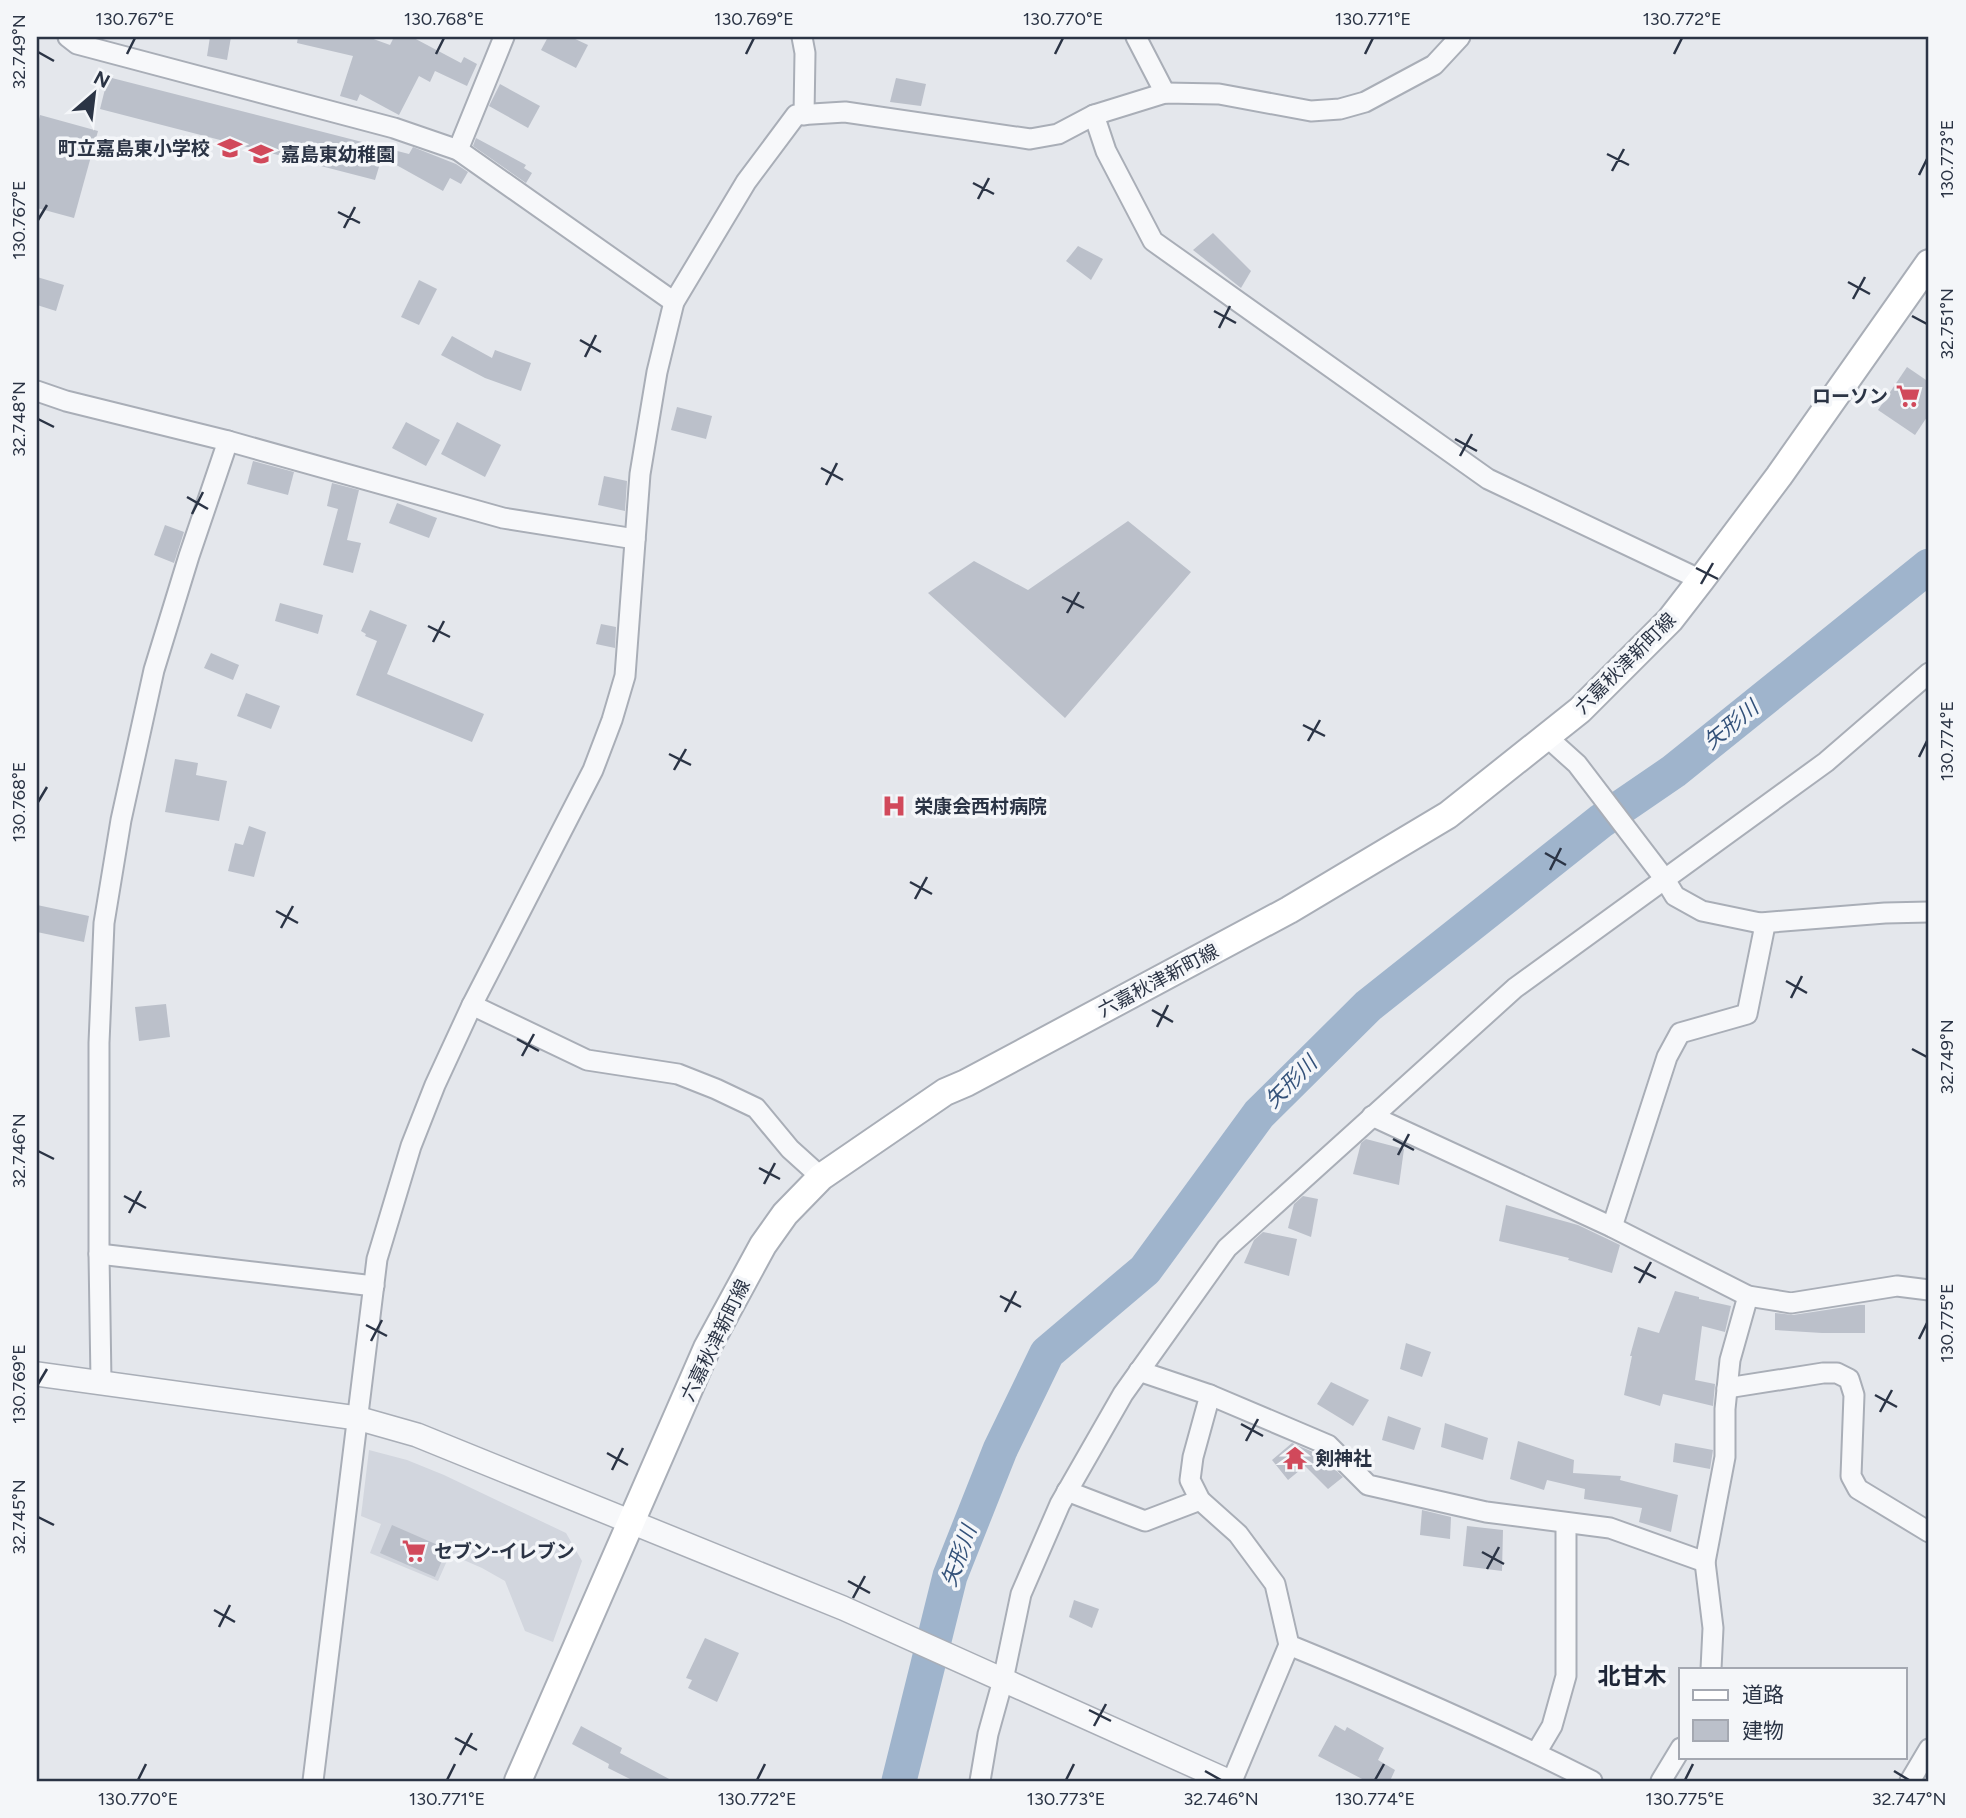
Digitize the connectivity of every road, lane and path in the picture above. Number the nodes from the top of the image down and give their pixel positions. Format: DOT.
graph roads {
  1 [pos="68,37"];
  2 [pos="504,37"];
  3 [pos="802,37"];
  4 [pos="1136,37"];
  5 [pos="1460,37"];
  6 [pos="1165,93"];
  7 [pos="804,115"];
  8 [pos="1094,115"];
  9 [pos="458,150"];
  10 [pos="1929,263"];
  11 [pos="674,303"];
  12 [pos="37,391"];
  13 [pos="228,441"];
  14 [pos="635,539"];
  15 [pos="1701,580"];
  16 [pos="1929,674"];
  17 [pos="1547,737"];
  18 [pos="1664,878"];
  19 [pos="1929,912"];
  20 [pos="1760,923"];
  21 [pos="472,1005"];
  22 [pos="1373,1116"];
  23 [pos="821,1177"];
  24 [pos="1612,1227"];
  25 [pos="99,1254"];
  26 [pos="374,1286"];
  27 [pos="1929,1290"];
  28 [pos="1748,1296"];
  29 [pos="1139,1371"];
  30 [pos="37,1374"];
  31 [pos="102,1381"];
  32 [pos="1727,1388"];
  33 [pos="1210,1395"];
  34 [pos="356,1418"];
  35 [pos="1067,1491"];
  36 [pos="1200,1500"];
  37 [pos="632,1522"];
  38 [pos="1566,1523"];
  39 [pos="1929,1532"];
  40 [pos="1705,1562"];
  41 [pos="1289,1645"];
  42 [pos="1711,1668"];
  43 [pos="1003,1680"];
  44 [pos="1929,1749"];
  45 [pos="1679,1751"];
  46 [pos="1536,1753"];
  47 [pos="1224,1780"];
  48 [pos="313,1781"];
  49 [pos="518,1781"];
  50 [pos="980,1781"];
  51 [pos="1592,1781"];
  52 [pos="1661,1781"];
  53 [pos="1910,1781"];
  1 -- 9 [label="street"];
  2 -- 9 [label="street"];
  3 -- 7 [label="street"];
  4 -- 6 [label="street"];
  5 -- 6 [label="street"];
  6 -- 8 [label="street"];
  7 -- 8 [label="street"];
  7 -- 11 [label="street"];
  8 -- 15 [label="street"];
  9 -- 11 [label="street"];
  10 -- 15 [label="main road, 六嘉秋津新町線"];
  11 -- 14 [label="street"];
  12 -- 13 [label="street"];
  13 -- 14 [label="street"];
  13 -- 25 [label="street"];
  14 -- 21 [label="street"];
  15 -- 17 [label="main road, 六嘉秋津新町線"];
  16 -- 18 [label="street"];
  17 -- 18 [label="street"];
  17 -- 23 [label="main road, 六嘉秋津新町線"];
  18 -- 20 [label="street"];
  18 -- 22 [label="street"];
  19 -- 20 [label="street"];
  20 -- 24 [label="street"];
  21 -- 23 [label="street"];
  21 -- 26 [label="street"];
  22 -- 24 [label="street"];
  22 -- 29 [label="street"];
  23 -- 37 [label="main road, 六嘉秋津新町線"];
  24 -- 28 [label="street"];
  25 -- 26 [label="street"];
  25 -- 31 [label="street"];
  26 -- 34 [label="street"];
  27 -- 28 [label="street"];
  28 -- 32 [label="street"];
  29 -- 33 [label="street"];
  29 -- 35 [label="street"];
  30 -- 31 [label="street"];
  31 -- 34 [label="street"];
  32 -- 39 [label="street"];
  32 -- 40 [label="street"];
  33 -- 36 [label="street"];
  33 -- 38 [label="street"];
  34 -- 37 [label="street"];
  34 -- 48 [label="street"];
  35 -- 36 [label="street"];
  35 -- 43 [label="street"];
  36 -- 41 [label="street"];
  37 -- 43 [label="street"];
  37 -- 49 [label="main road, 六嘉秋津新町線"];
  38 -- 40 [label="street"];
  38 -- 46 [label="street"];
  40 -- 42 [label="street"];
  41 -- 46 [label="street"];
  41 -- 47 [label="street"];
  43 -- 47 [label="street"];
  43 -- 50 [label="street"];
  44 -- 53 [label="street"];
  45 -- 52 [label="street"];
  46 -- 51 [label="street"];
}
